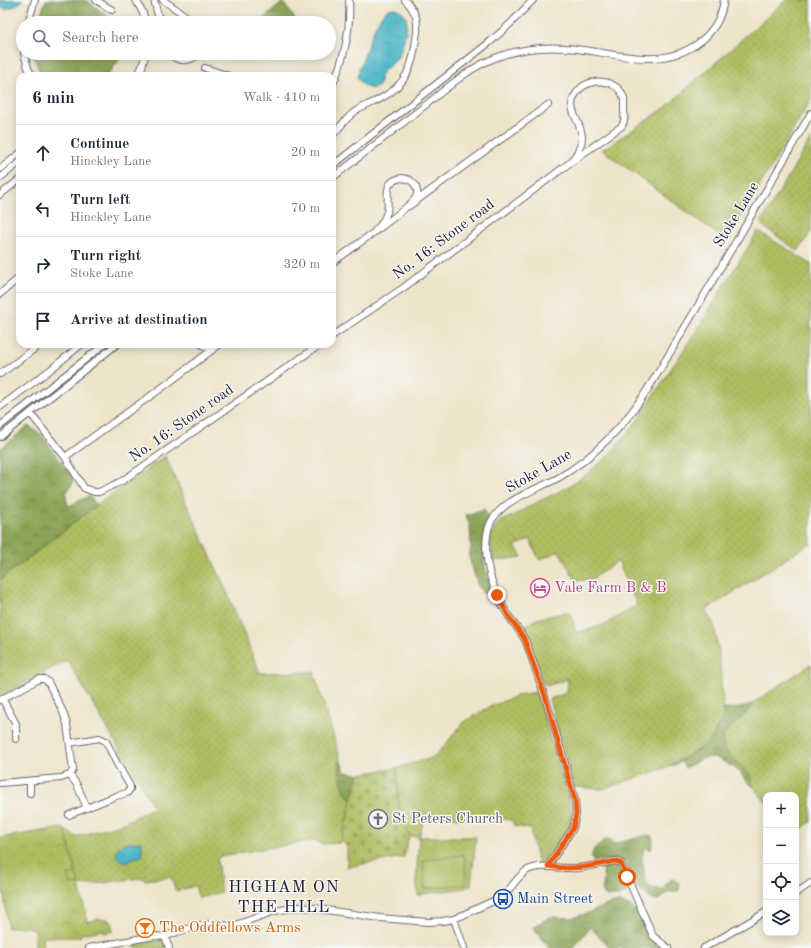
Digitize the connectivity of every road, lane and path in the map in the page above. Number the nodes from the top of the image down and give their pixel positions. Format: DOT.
graph roads {
  1 [pos="35,0"];
  2 [pos="96,0"];
  3 [pos="103,0"];
  4 [pos="136,0"];
  5 [pos="154,0"];
  6 [pos="163,0"];
  7 [pos="349,0"];
  8 [pos="405,0"];
  9 [pos="533,0"];
  10 [pos="724,0"];
  11 [pos="30,16"];
  12 [pos="143,16"];
  13 [pos="158,16"];
  14 [pos="186,16"];
  15 [pos="26,60"];
  16 [pos="144,60"];
  17 [pos="205,68"];
  18 [pos="30,72"];
  19 [pos="139,72"];
  20 [pos="217,72"];
  21 [pos="336,75"];
  22 [pos="548,105"];
  23 [pos="811,113"];
  24 [pos="336,131"];
  25 [pos="16,156"];
  26 [pos="571,162"];
  27 [pos="336,163"];
  28 [pos="16,165"];
  29 [pos="0,169"];
  30 [pos="336,175"];
  31 [pos="0,178"];
  32 [pos="16,182"];
  33 [pos="0,195"];
  34 [pos="409,206"];
  35 [pos="373,233"];
  36 [pos="336,259"];
  37 [pos="16,280"];
  38 [pos="0,294"];
  39 [pos="336,333"];
  40 [pos="36,348"];
  41 [pos="77,348"];
  42 [pos="100,348"];
  43 [pos="112,348"];
  44 [pos="214,348"];
  45 [pos="315,348"];
  46 [pos="0,374"];
  47 [pos="0,408"];
  48 [pos="30,413"];
  49 [pos="0,426"];
  50 [pos="0,437"];
  51 [pos="65,457"];
  52 [pos="1,699"];
  53 [pos="16,739"];
  54 [pos="70,743"];
  55 [pos="70,775"];
  56 [pos="30,781"];
  57 [pos="0,783"];
  58 [pos="30,793"];
  59 [pos="87,808"];
  60 [pos="69,815"];
  61 [pos="548,866"];
  62 [pos="811,883"];
  63 [pos="799,891"];
  64 [pos="763,914"];
  65 [pos="454,919"];
  66 [pos="165,937"];
  67 [pos="89,948"];
  68 [pos="169,948"];
  69 [pos="464,948"];
  70 [pos="668,948"];
  71 [pos="704,948"];
  1 -- 11 [label="street"];
  2 -- 3 [label="street"];
  4 -- 12 [label="street"];
  5 -- 13 [label="street"];
  6 -- 14 [label="street"];
  7 -- 21 [label="street"];
  8 -- 24 [label="street"];
  9 -- 27 [label="street"];
  10 -- 30 [label="street"];
  15 -- 18 [label="street"];
  16 -- 19 [label="street"];
  17 -- 20 [label="street"];
  22 -- 34 [label="street"];
  23 -- 61 [label="street, Stoke Lane"];
  25 -- 29 [label="street"];
  26 -- 26 [label="street, No. 16: Stone road"];
  26 -- 39 [label="street, No. 16: Stone road"];
  28 -- 31 [label="street"];
  32 -- 33 [label="street"];
  34 -- 35 [label="street"];
  34 -- 35 [label="street"];
  35 -- 36 [label="street"];
  37 -- 38 [label="street"];
  40 -- 46 [label="street"];
  41 -- 47 [label="street"];
  42 -- 49 [label="street"];
  43 -- 48 [label="street"];
  44 -- 51 [label="street"];
  45 -- 51 [label="street, No. 16: Stone road"];
  48 -- 50 [label="street"];
  48 -- 51 [label="street, No. 16: Stone road"];
  52 -- 53 [label="street"];
  52 -- 54 [label="street"];
  54 -- 55 [label="street"];
  54 -- 59 [label="street"];
  55 -- 56 [label="street"];
  55 -- 59 [label="street"];
  56 -- 57 [label="street"];
  56 -- 58 [label="street"];
  59 -- 60 [label="street"];
  61 -- 65 [label="street"];
  61 -- 70 [label="street"];
  62 -- 63 [label="street"];
  64 -- 71 [label="street"];
  65 -- 66 [label="street"];
  65 -- 69 [label="street"];
  66 -- 67 [label="street"];
  66 -- 68 [label="street"];
}
